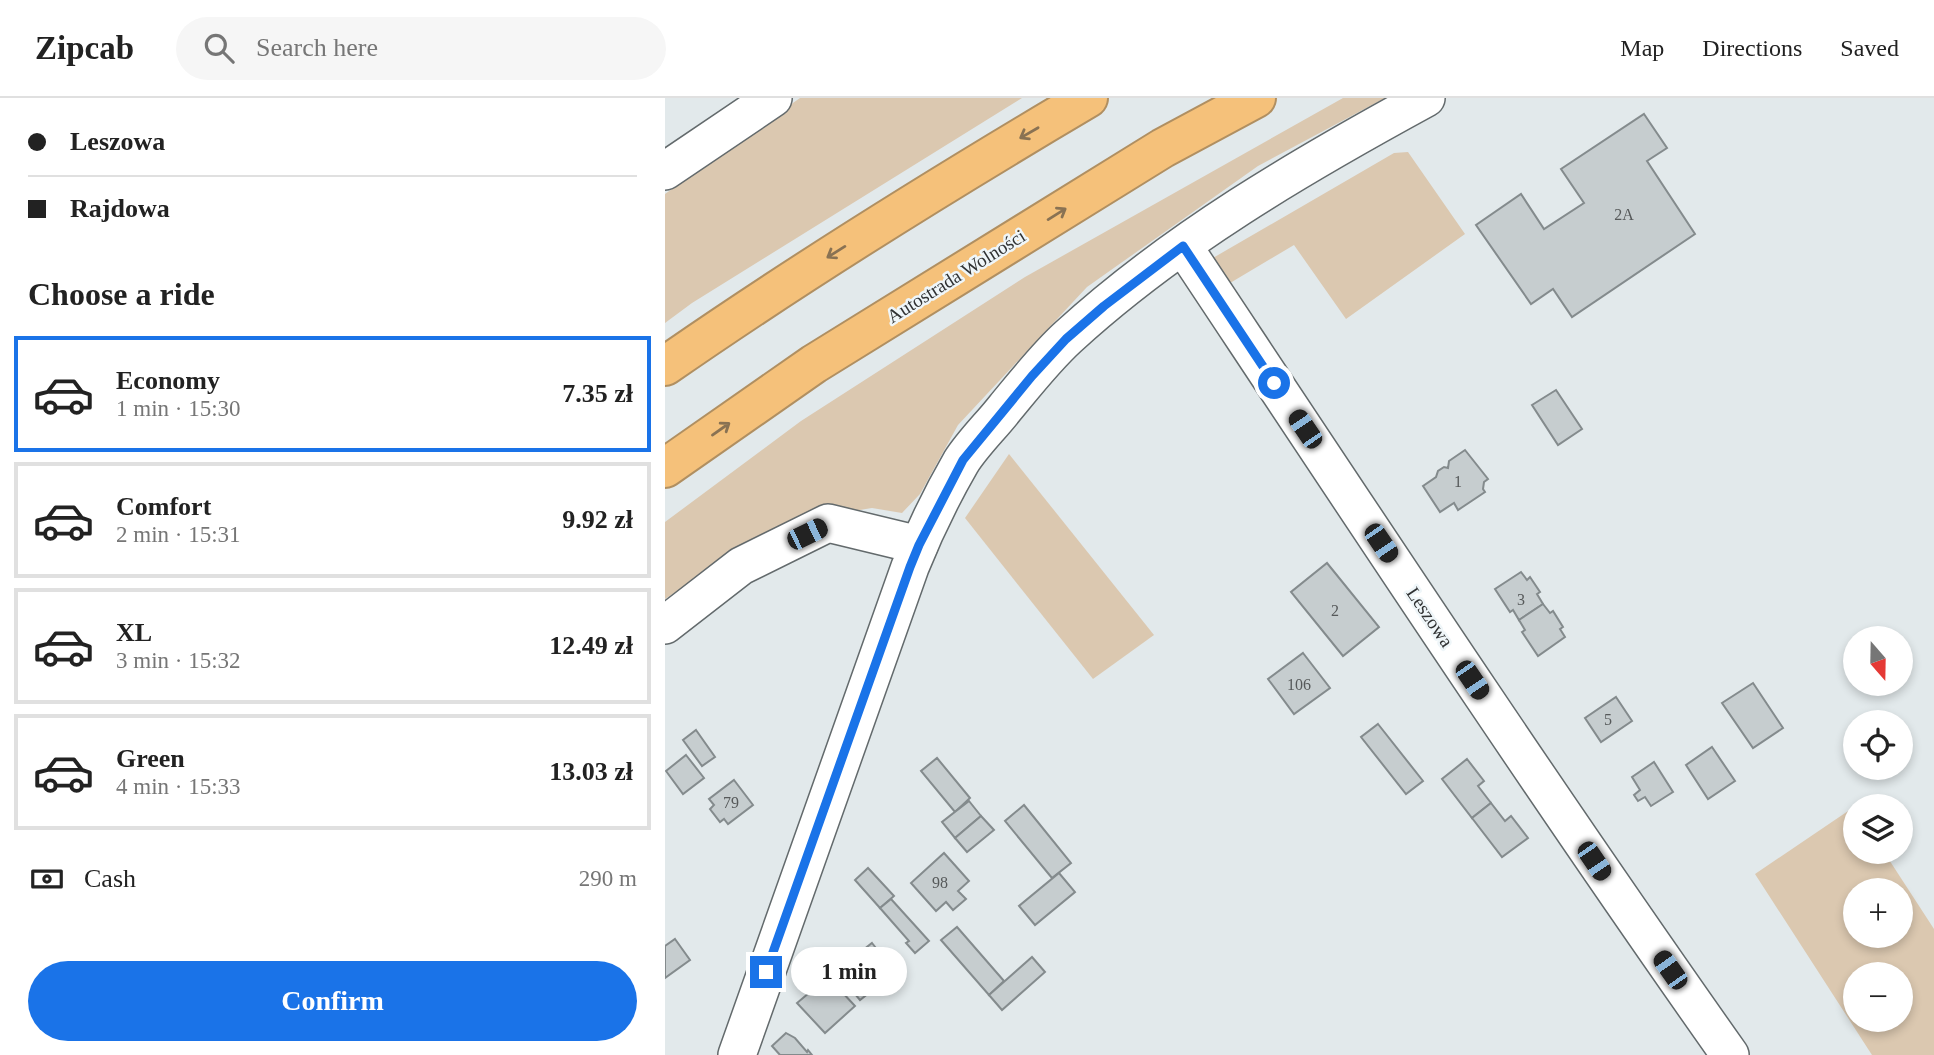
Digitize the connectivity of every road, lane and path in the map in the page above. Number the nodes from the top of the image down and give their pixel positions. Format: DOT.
graph roads {
  1 [pos="773,98"];
  2 [pos="1088,98"];
  3 [pos="1256,98"];
  4 [pos="1426,98"];
  5 [pos="665,171"];
  6 [pos="1183,246"];
  7 [pos="665,366"];
  8 [pos="665,468"];
  9 [pos="919,545"];
  10 [pos="665,625"];
  11 [pos="737,1055"];
  12 [pos="1730,1055"];
  1 -- 5 [label="street"];
  2 -- 7 [label="highway, one-way"];
  8 -- 3 [label="highway, Autostrada Wolności, one-way"];
  4 -- 6 [label="street"];
  6 -- 9 [label="street"];
  6 -- 12 [label="street, Leszowa"];
  9 -- 10 [label="street"];
  9 -- 11 [label="street"];
}
